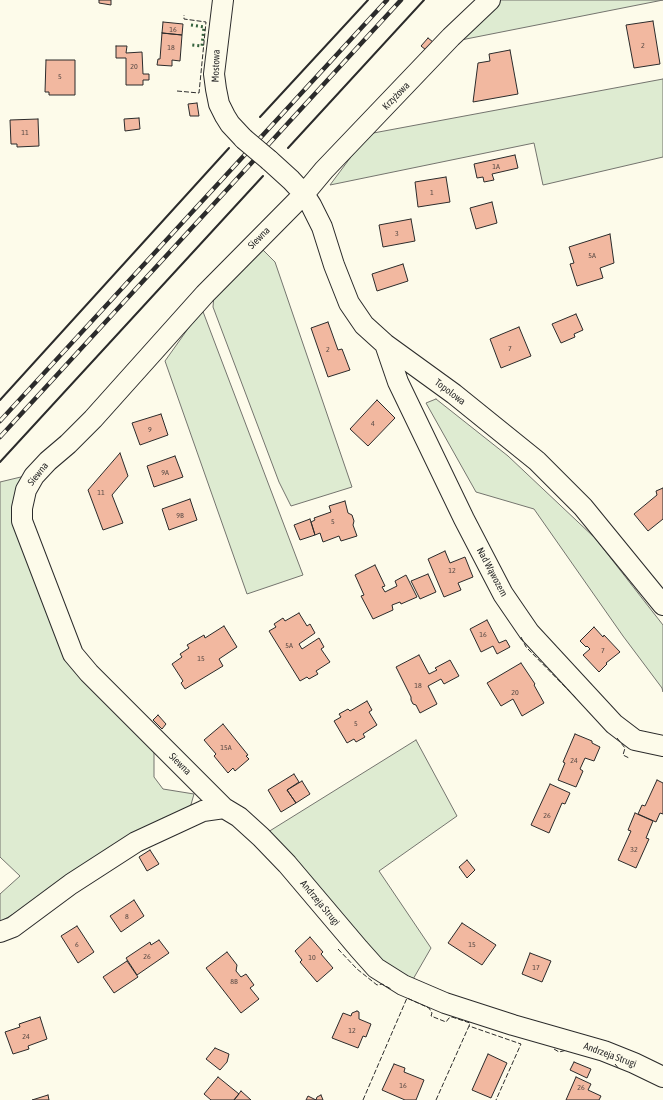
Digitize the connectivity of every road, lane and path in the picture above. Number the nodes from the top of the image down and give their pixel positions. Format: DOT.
graph roads {
  1 [pos="223,0"];
  2 [pos="490,0"];
  3 [pos="269,160"];
  4 [pos="304,194"];
  5 [pos="385,344"];
  6 [pos="663,605"];
  7 [pos="663,746"];
  8 [pos="224,808"];
  9 [pos="0,932"];
  10 [pos="663,1077"];
  1 -- 3 [label="street, Mostowa, bridge"];
  2 -- 4 [label="street, Krzyżowa"];
  3 -- 4 [label="street, Topolowa"];
  4 -- 5 [label="street, Topolowa"];
  4 -- 8 [label="street, Siewna"];
  5 -- 6 [label="street, Topolowa"];
  5 -- 7 [label="street, Nad Wąwozem"];
  8 -- 9 [label="street"];
  8 -- 10 [label="street, Andrzeja Strugi"];
}
